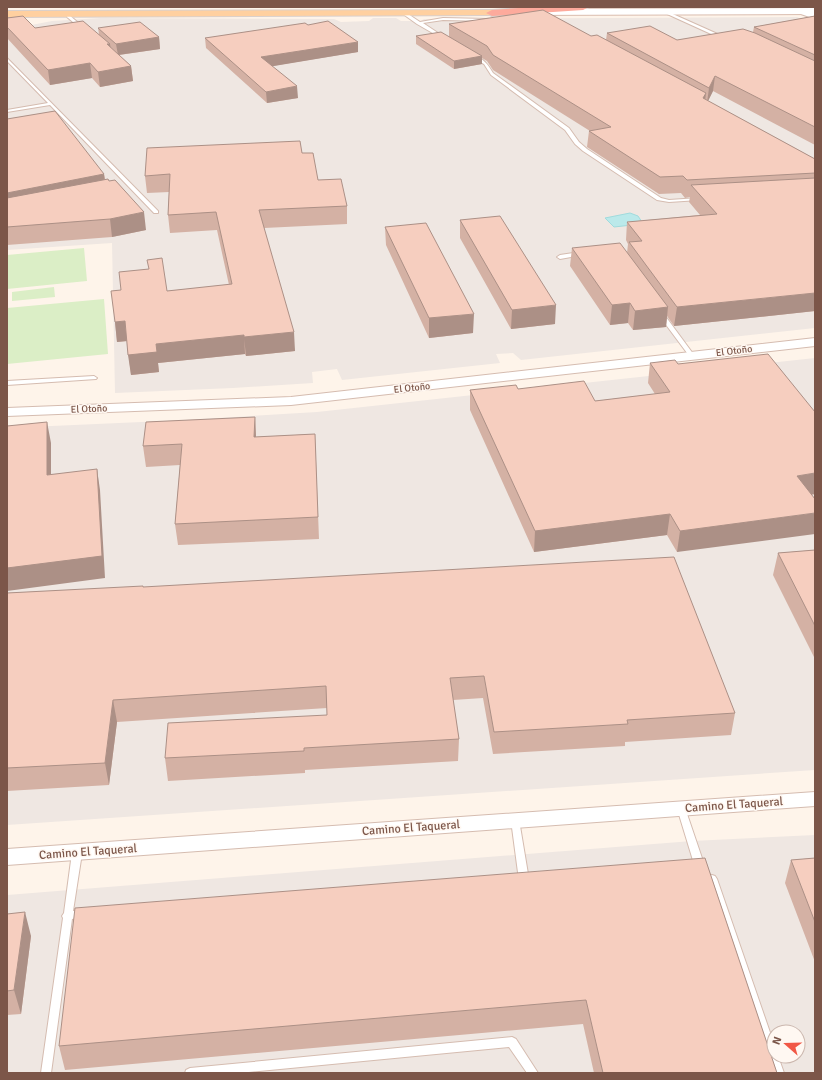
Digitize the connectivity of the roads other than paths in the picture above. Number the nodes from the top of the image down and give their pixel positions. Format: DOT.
graph roads {
  1 [pos="583,7"];
  2 [pos="666,12"];
  3 [pos="804,12"];
  4 [pos="815,12"];
  5 [pos="404,13"];
  6 [pos="7,14"];
  7 [pos="92,14"];
  8 [pos="68,16"];
  9 [pos="491,16"];
  10 [pos="815,17"];
  11 [pos="418,23"];
  12 [pos="14,25"];
  13 [pos="86,32"];
  14 [pos="725,38"];
  15 [pos="447,41"];
  16 [pos="472,56"];
  17 [pos="7,59"];
  18 [pos="50,104"];
  19 [pos="7,111"];
  20 [pos="708,198"];
  21 [pos="156,212"];
  22 [pos="589,253"];
  23 [pos="560,257"];
  24 [pos="659,311"];
  25 [pos="815,342"];
  26 [pos="692,356"];
  27 [pos="94,378"];
  28 [pos="7,383"];
  29 [pos="7,412"];
  30 [pos="815,800"];
  31 [pos="681,808"];
  32 [pos="515,820"];
  33 [pos="77,852"];
  34 [pos="7,857"];
  35 [pos="688,867"];
  36 [pos="701,869"];
  37 [pos="524,880"];
  38 [pos="91,914"];
  39 [pos="67,916"];
  40 [pos="46,1073"];
  41 [pos="190,1073"];
  42 [pos="533,1073"];
  43 [pos="779,1073"];
  1 -- 9 [label="highway"];
  2 -- 3 [label="street"];
  2 -- 9 [label="street"];
  2 -- 14 [label="lane"];
  3 -- 4 [label="street"];
  3 -- 10 [label="street"];
  5 -- 7 [label="main road"];
  5 -- 9 [label="main road"];
  5 -- 11 [label="lane"];
  6 -- 7 [label="main road"];
  7 -- 8 [label="main road"];
  8 -- 12 [label="main road"];
  8 -- 13 [label="lane"];
  9 -- 11 [label="lane"];
  11 -- 15 [label="lane"];
  16 -- 20 [label="lane"];
  17 -- 18 [label="lane"];
  18 -- 19 [label="lane"];
  18 -- 21 [label="lane"];
  22 -- 23 [label="lane"];
  24 -- 26 [label="lane"];
  25 -- 26 [label="street, El Otoño"];
  26 -- 29 [label="street, El Otoño"];
  27 -- 28 [label="lane"];
  30 -- 31 [label="street, Camino El Taqueral"];
  31 -- 32 [label="street, Camino El Taqueral"];
  31 -- 36 [label="lane"];
  32 -- 33 [label="street, Camino El Taqueral"];
  32 -- 37 [label="lane"];
  33 -- 34 [label="street, Camino El Taqueral"];
  33 -- 39 [label="lane"];
  35 -- 36 [label="lane"];
  36 -- 43 [label="lane"];
  38 -- 39 [label="lane"];
  39 -- 40 [label="lane"];
  41 -- 42 [label="lane"];
}
